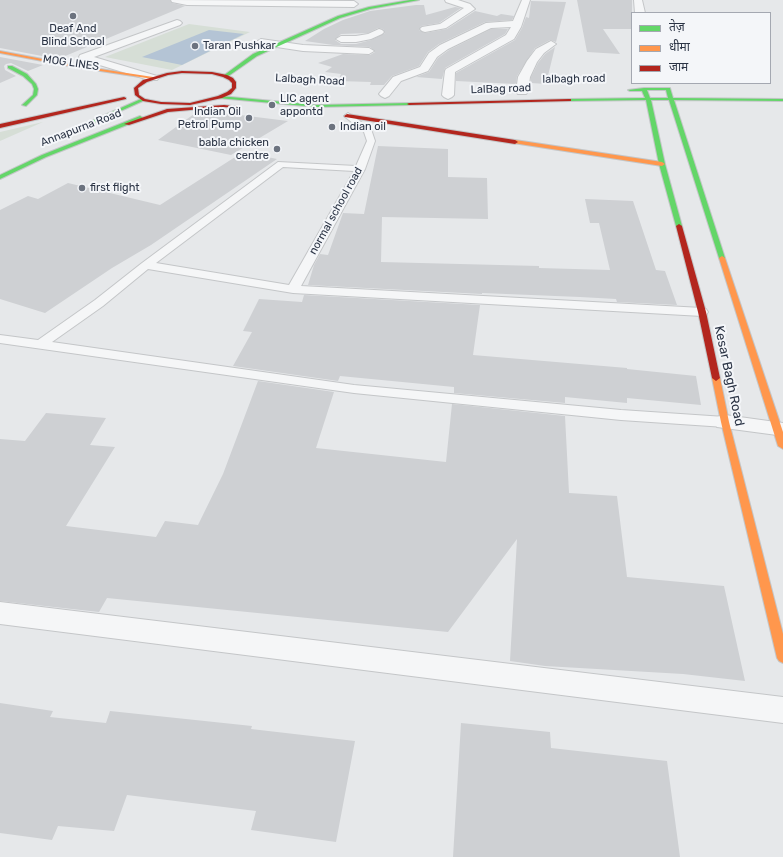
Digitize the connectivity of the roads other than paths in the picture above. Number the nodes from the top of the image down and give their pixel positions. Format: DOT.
graph roads {
  1 [pos="175,0"];
  2 [pos="374,0"];
  3 [pos="417,0"];
  4 [pos="450,0"];
  5 [pos="526,0"];
  6 [pos="638,0"];
  7 [pos="231,1"];
  8 [pos="289,1"];
  9 [pos="344,2"];
  10 [pos="354,4"];
  11 [pos="327,12"];
  12 [pos="640,12"];
  13 [pos="177,23"];
  14 [pos="517,24"];
  15 [pos="425,29"];
  16 [pos="379,32"];
  17 [pos="300,34"];
  18 [pos="276,40"];
  19 [pos="257,44"];
  20 [pos="551,44"];
  21 [pos="369,51"];
  22 [pos="0,52"];
  23 [pos="0,65"];
  24 [pos="211,66"];
  25 [pos="10,67"];
  26 [pos="32,70"];
  27 [pos="198,72"];
  28 [pos="78,76"];
  29 [pos="225,76"];
  30 [pos="153,78"];
  31 [pos="644,89"];
  32 [pos="672,89"];
  33 [pos="522,92"];
  34 [pos="139,93"];
  35 [pos="381,94"];
  36 [pos="398,94"];
  37 [pos="426,94"];
  38 [pos="448,95"];
  39 [pos="220,97"];
  40 [pos="81,98"];
  41 [pos="648,99"];
  42 [pos="671,99"];
  43 [pos="783,100"];
  44 [pos="42,103"];
  45 [pos="173,104"];
  46 [pos="24,105"];
  47 [pos="316,106"];
  48 [pos="12,108"];
  49 [pos="341,116"];
  50 [pos="127,124"];
  51 [pos="0,126"];
  52 [pos="80,128"];
  53 [pos="662,164"];
  54 [pos="360,170"];
  55 [pos="0,177"];
  56 [pos="146,265"];
  57 [pos="293,288"];
  58 [pos="702,312"];
  59 [pos="0,339"];
  60 [pos="41,344"];
  61 [pos="725,422"];
  62 [pos="780,437"];
  63 [pos="0,613"];
  64 [pos="783,658"];
  65 [pos="783,710"];
  1 -- 7 [label="street"];
  2 -- 10 [label="main road"];
  3 -- 17 [label="main road"];
  4 -- 15 [label="street"];
  5 -- 14 [label="street"];
  6 -- 12 [label="street"];
  7 -- 8 [label="street"];
  8 -- 9 [label="street"];
  9 -- 10 [label="street"];
  10 -- 11 [label="main road"];
  13 -- 30 [label="street"];
  14 -- 35 [label="street"];
  14 -- 38 [label="street"];
  16 -- 17 [label="street"];
  17 -- 18 [label="main road"];
  18 -- 19 [label="street"];
  18 -- 21 [label="street"];
  18 -- 29 [label="main road"];
  20 -- 33 [label="street"];
  22 -- 30 [label="main road"];
  23 -- 25 [label="main road, MOG LINES"];
  24 -- 27 [label="main road"];
  25 -- 26 [label="main road, MOG LINES"];
  25 -- 46 [label="main road"];
  27 -- 29 [label="main road"];
  27 -- 30 [label="main road"];
  28 -- 34 [label="main road, MOG LINES"];
  29 -- 39 [label="main road"];
  30 -- 34 [label="main road"];
  31 -- 32 [label="main road, lalbagh road"];
  31 -- 33 [label="main road, lalbagh road"];
  31 -- 41 [label="main road, Kesar Bagh Road"];
  32 -- 42 [label="main road, Kesar Bagh Road"];
  33 -- 38 [label="main road, lalbagh road"];
  34 -- 40 [label="main road"];
  34 -- 45 [label="main road"];
  34 -- 51 [label="main road"];
  34 -- 52 [label="main road, Annapurna Road"];
  35 -- 36 [label="main road"];
  37 -- 38 [label="main road, lalbagh road"];
  39 -- 45 [label="main road"];
  39 -- 47 [label="main road"];
  41 -- 42 [label="main road, LalBag road"];
  41 -- 47 [label="main road, LalBag road"];
  41 -- 53 [label="main road, Kesar Bagh Road"];
  42 -- 43 [label="main road"];
  42 -- 62 [label="main road, Kesar Bagh Road"];
  44 -- 46 [label="main road"];
  45 -- 50 [label="main road, Annapurna Road"];
  46 -- 48 [label="main road"];
  47 -- 49 [label="main road"];
  49 -- 50 [label="main road"];
  49 -- 53 [label="main road"];
  49 -- 54 [label="lane, normal school road"];
  50 -- 55 [label="main road, Annapurna Road"];
  53 -- 58 [label="main road, Kesar Bagh Road"];
  54 -- 56 [label="lane"];
  54 -- 57 [label="lane, normal school road"];
  56 -- 57 [label="lane"];
  56 -- 60 [label="lane"];
  57 -- 58 [label="lane"];
  58 -- 61 [label="main road, Kesar Bagh Road"];
  59 -- 60 [label="lane"];
  60 -- 61 [label="lane"];
  61 -- 62 [label="street"];
  61 -- 64 [label="main road, Kesar Bagh Road"];
  63 -- 65 [label="street"];
}
